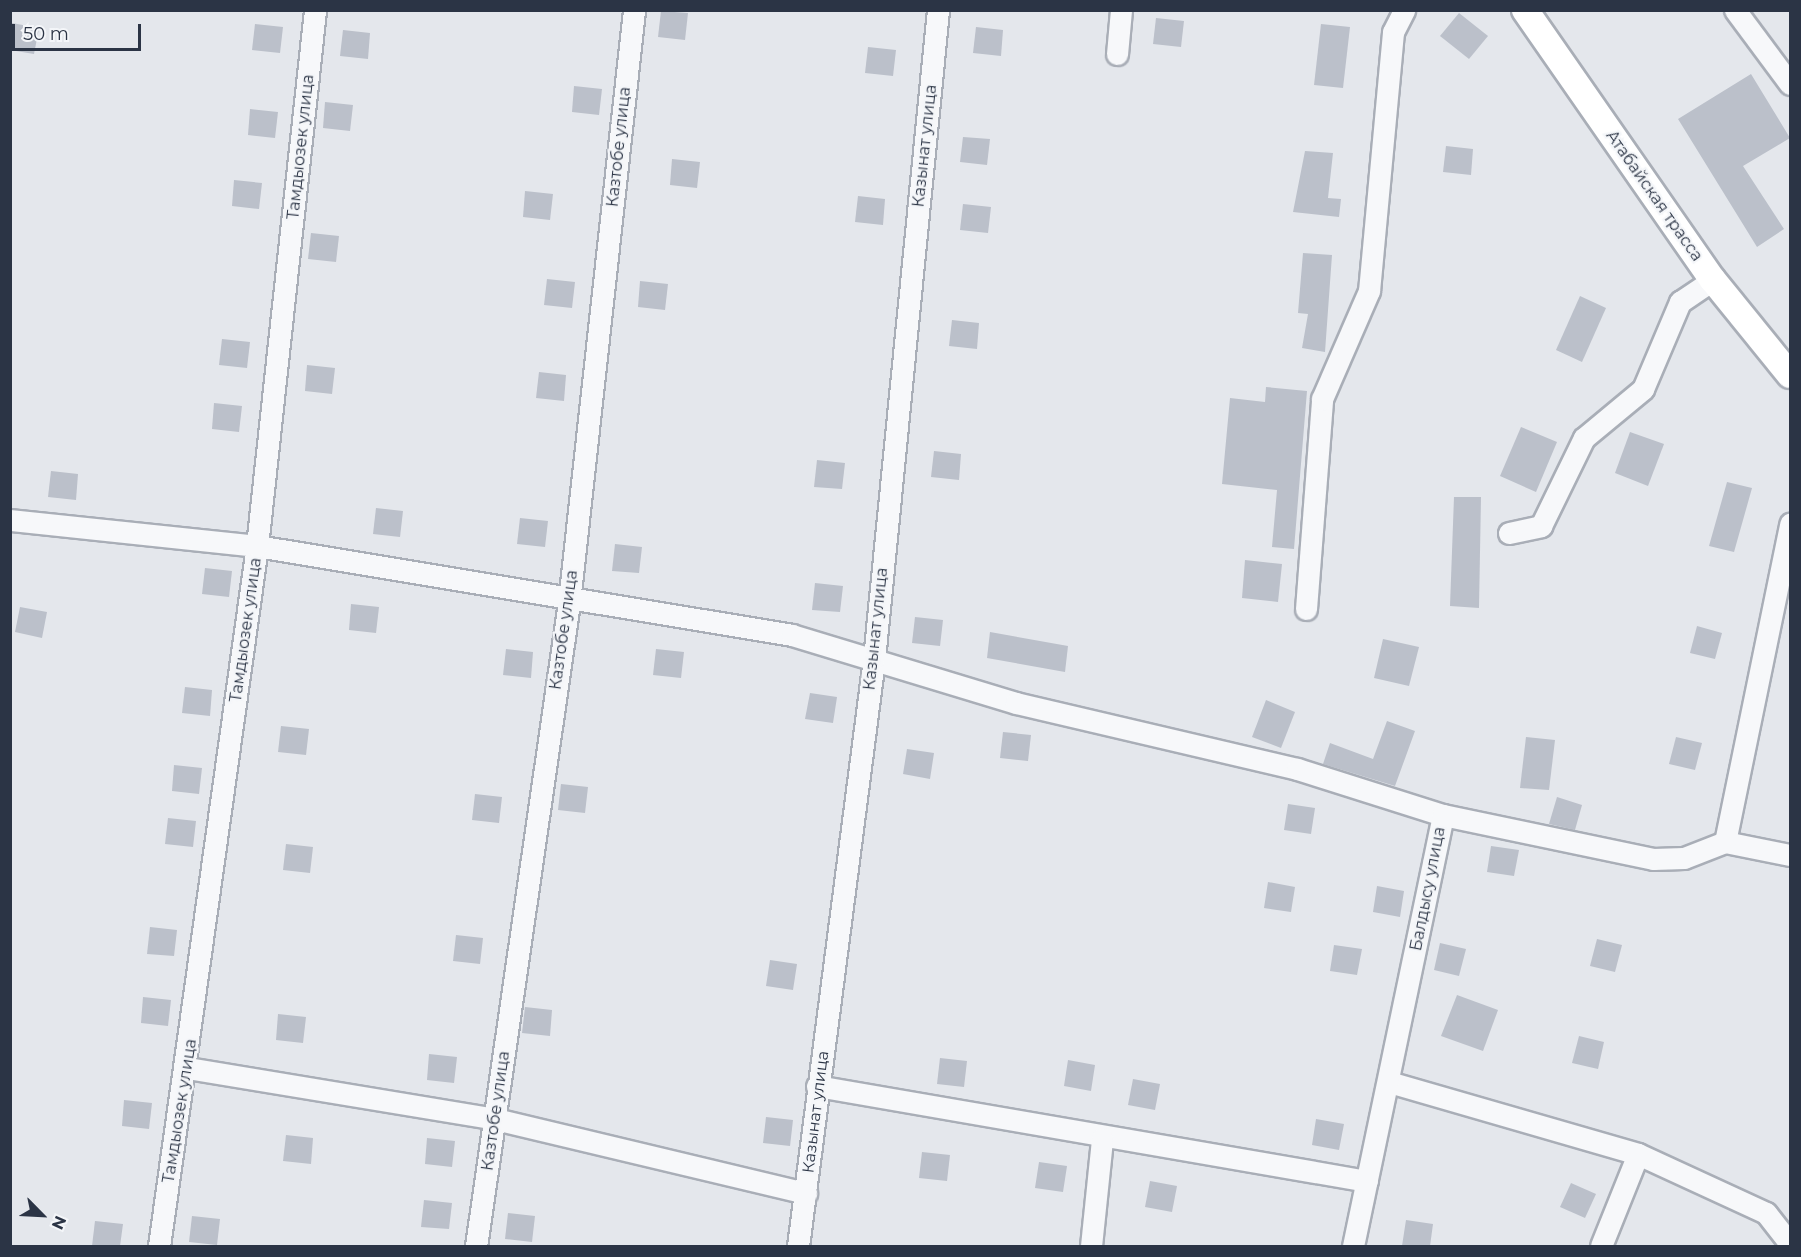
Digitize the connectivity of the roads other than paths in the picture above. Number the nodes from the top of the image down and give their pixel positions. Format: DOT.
graph roads {
  1 [pos="315,10"];
  2 [pos="634,10"];
  3 [pos="938,10"];
  4 [pos="1121,10"];
  5 [pos="1404,10"];
  6 [pos="1525,10"];
  7 [pos="1735,10"];
  8 [pos="1117,54"];
  9 [pos="1791,84"];
  10 [pos="1713,280"];
  11 [pos="1791,375"];
  12 [pos="10,520"];
  13 [pos="1791,524"];
  14 [pos="1509,532"];
  15 [pos="257,546"];
  16 [pos="569,602"];
  17 [pos="1306,609"];
  18 [pos="874,659"];
  19 [pos="1443,815"];
  20 [pos="1725,842"];
  21 [pos="1791,855"];
  22 [pos="188,1068"];
  23 [pos="1389,1082"];
  24 [pos="817,1086"];
  25 [pos="495,1119"];
  26 [pos="1102,1139"];
  27 [pos="1638,1154"];
  28 [pos="1366,1180"];
  29 [pos="806,1193"];
  30 [pos="1791,1244"];
  31 [pos="159,1246"];
  32 [pos="476,1246"];
  33 [pos="798,1246"];
  34 [pos="1091,1246"];
  35 [pos="1353,1246"];
  36 [pos="1601,1246"];
  1 -- 15 [label="street, Тамдыозек улица"];
  2 -- 16 [label="street, Казтобе улица"];
  3 -- 18 [label="street, Казынат улица"];
  4 -- 8 [label="street"];
  5 -- 17 [label="street"];
  6 -- 10 [label="main road, Атабайская трасса"];
  7 -- 9 [label="street"];
  10 -- 11 [label="main road, Атабайская трасса"];
  10 -- 14 [label="street"];
  12 -- 15 [label="street"];
  13 -- 20 [label="street"];
  15 -- 16 [label="street"];
  15 -- 22 [label="street, Тамдыозек улица"];
  16 -- 18 [label="street"];
  16 -- 25 [label="street, Казтобе улица"];
  18 -- 19 [label="street"];
  18 -- 24 [label="street, Казынат улица"];
  19 -- 20 [label="street, Балдысу улица"];
  19 -- 23 [label="street, Балдысу улица"];
  20 -- 21 [label="street"];
  22 -- 25 [label="street"];
  22 -- 31 [label="street, Тамдыозек улица"];
  23 -- 27 [label="street"];
  23 -- 28 [label="street, Балдысу улица"];
  24 -- 26 [label="street"];
  24 -- 29 [label="street, Казынат улица"];
  25 -- 29 [label="street"];
  25 -- 32 [label="street, Казтобе улица"];
  26 -- 28 [label="street"];
  26 -- 34 [label="street"];
  27 -- 30 [label="street"];
  27 -- 36 [label="street"];
  28 -- 35 [label="street, Балдысу улица"];
  29 -- 33 [label="street, Казынат улица"];
}
